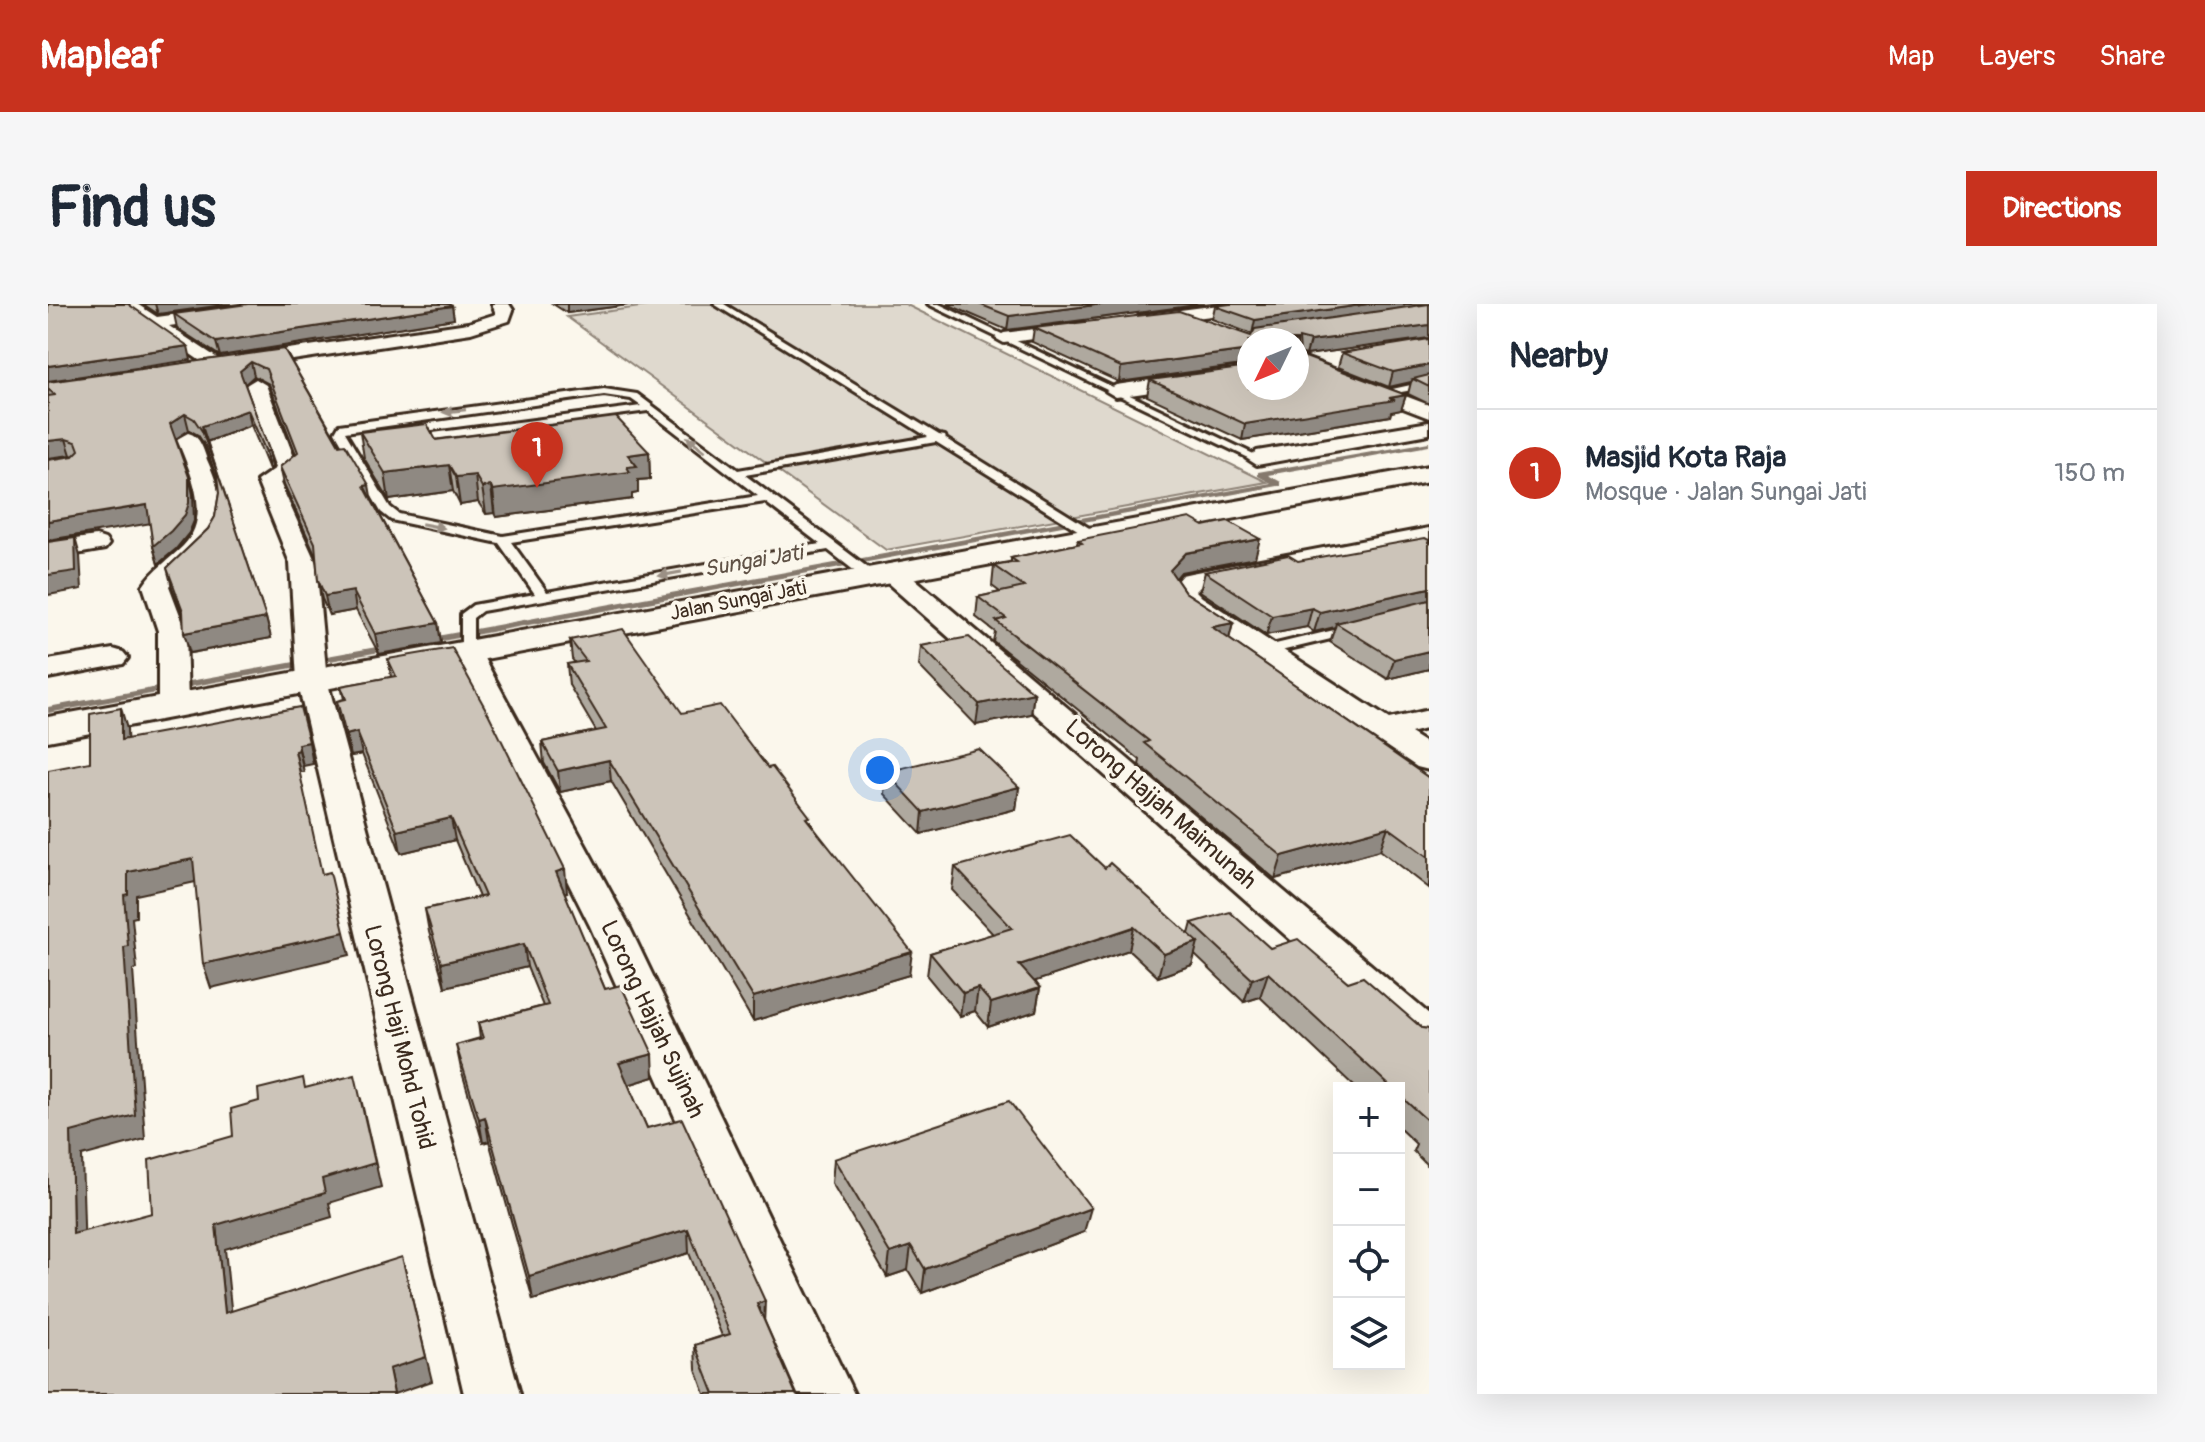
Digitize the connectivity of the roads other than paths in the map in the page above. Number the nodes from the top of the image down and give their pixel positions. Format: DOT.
graph roads {
  1 [pos="126,304"];
  2 [pos="289,304"];
  3 [pos="718,304"];
  4 [pos="932,304"];
  5 [pos="1151,304"];
  6 [pos="1266,304"];
  7 [pos="501,311"];
  8 [pos="1180,315"];
  9 [pos="153,323"];
  10 [pos="1217,330"];
  11 [pos="1004,338"];
  12 [pos="1335,359"];
  13 [pos="1309,362"];
  14 [pos="215,365"];
  15 [pos="1309,367"];
  16 [pos="186,370"];
  17 [pos="1237,374"];
  18 [pos="1429,384"];
  19 [pos="256,385"];
  20 [pos="1116,391"];
  21 [pos="1379,393"];
  22 [pos="649,408"];
  23 [pos="1429,412"];
  24 [pos="1429,428"];
  25 [pos="941,438"];
  26 [pos="188,439"];
  27 [pos="396,441"];
  28 [pos="364,445"];
  29 [pos="348,447"];
  30 [pos="1257,458"];
  31 [pos="734,474"];
  32 [pos="1429,474"];
  33 [pos="767,498"];
  34 [pos="1084,528"];
  35 [pos="1429,535"];
  36 [pos="503,540"];
  37 [pos="96,544"];
  38 [pos="830,546"];
  39 [pos="48,551"];
  40 [pos="867,569"];
  41 [pos="544,597"];
  42 [pos="1369,625"];
  43 [pos="465,638"];
  44 [pos="1264,651"];
  45 [pos="113,658"];
  46 [pos="311,667"];
  47 [pos="48,669"];
  48 [pos="174,693"];
  49 [pos="1429,719"];
  50 [pos="48,729"];
  51 [pos="1383,730"];
  52 [pos="1429,760"];
  53 [pos="1429,1038"];
  54 [pos="492,1394"];
  55 [pos="826,1394"];
  1 -- 9 [label="street"];
  2 -- 9 [label="street"];
  3 -- 25 [label="lane"];
  4 -- 11 [label="lane"];
  5 -- 8 [label="street"];
  6 -- 8 [label="street"];
  7 -- 14 [label="street"];
  8 -- 10 [label="street"];
  8 -- 11 [label="street"];
  9 -- 14 [label="street"];
  11 -- 20 [label="lane"];
  12 -- 13 [label="street"];
  14 -- 16 [label="street"];
  15 -- 21 [label="street"];
  17 -- 20 [label="street"];
  18 -- 21 [label="lane"];
  19 -- 46 [label="street, Lorong Haji Mohd Tohid"];
  20 -- 30 [label="lane"];
  21 -- 23 [label="street"];
  22 -- 27 [label="lane"];
  22 -- 29 [label="lane, one-way"];
  31 -- 22 [label="lane, one-way"];
  24 -- 30 [label="street"];
  25 -- 31 [label="lane"];
  25 -- 34 [label="lane"];
  26 -- 48 [label="street"];
  28 -- 29 [label="lane"];
  29 -- 36 [label="lane, one-way"];
  31 -- 33 [label="lane"];
  32 -- 34 [label="main road, Jalan Sungai Jati"];
  33 -- 36 [label="lane"];
  33 -- 38 [label="lane"];
  34 -- 40 [label="main road, Jalan Sungai Jati"];
  35 -- 44 [label="street"];
  36 -- 41 [label="lane"];
  37 -- 39 [label="street"];
  38 -- 40 [label="lane"];
  38 -- 41 [label="lane, one-way"];
  40 -- 43 [label="main road, Jalan Sungai Jati"];
  40 -- 53 [label="street, Lorong Hajjah Maimunah"];
  41 -- 43 [label="lane"];
  42 -- 44 [label="lane"];
  43 -- 46 [label="main road, Jalan Sungai Jati"];
  43 -- 55 [label="street, Lorong Hajjah Sujinah"];
  44 -- 51 [label="street"];
  45 -- 47 [label="street"];
  46 -- 48 [label="main road, Jalan Sungai Jati"];
  46 -- 54 [label="street, Lorong Haji Mohd Tohid"];
  48 -- 50 [label="main road, Jalan Sungai Jati"];
  49 -- 51 [label="street"];
  51 -- 52 [label="street"];
}
